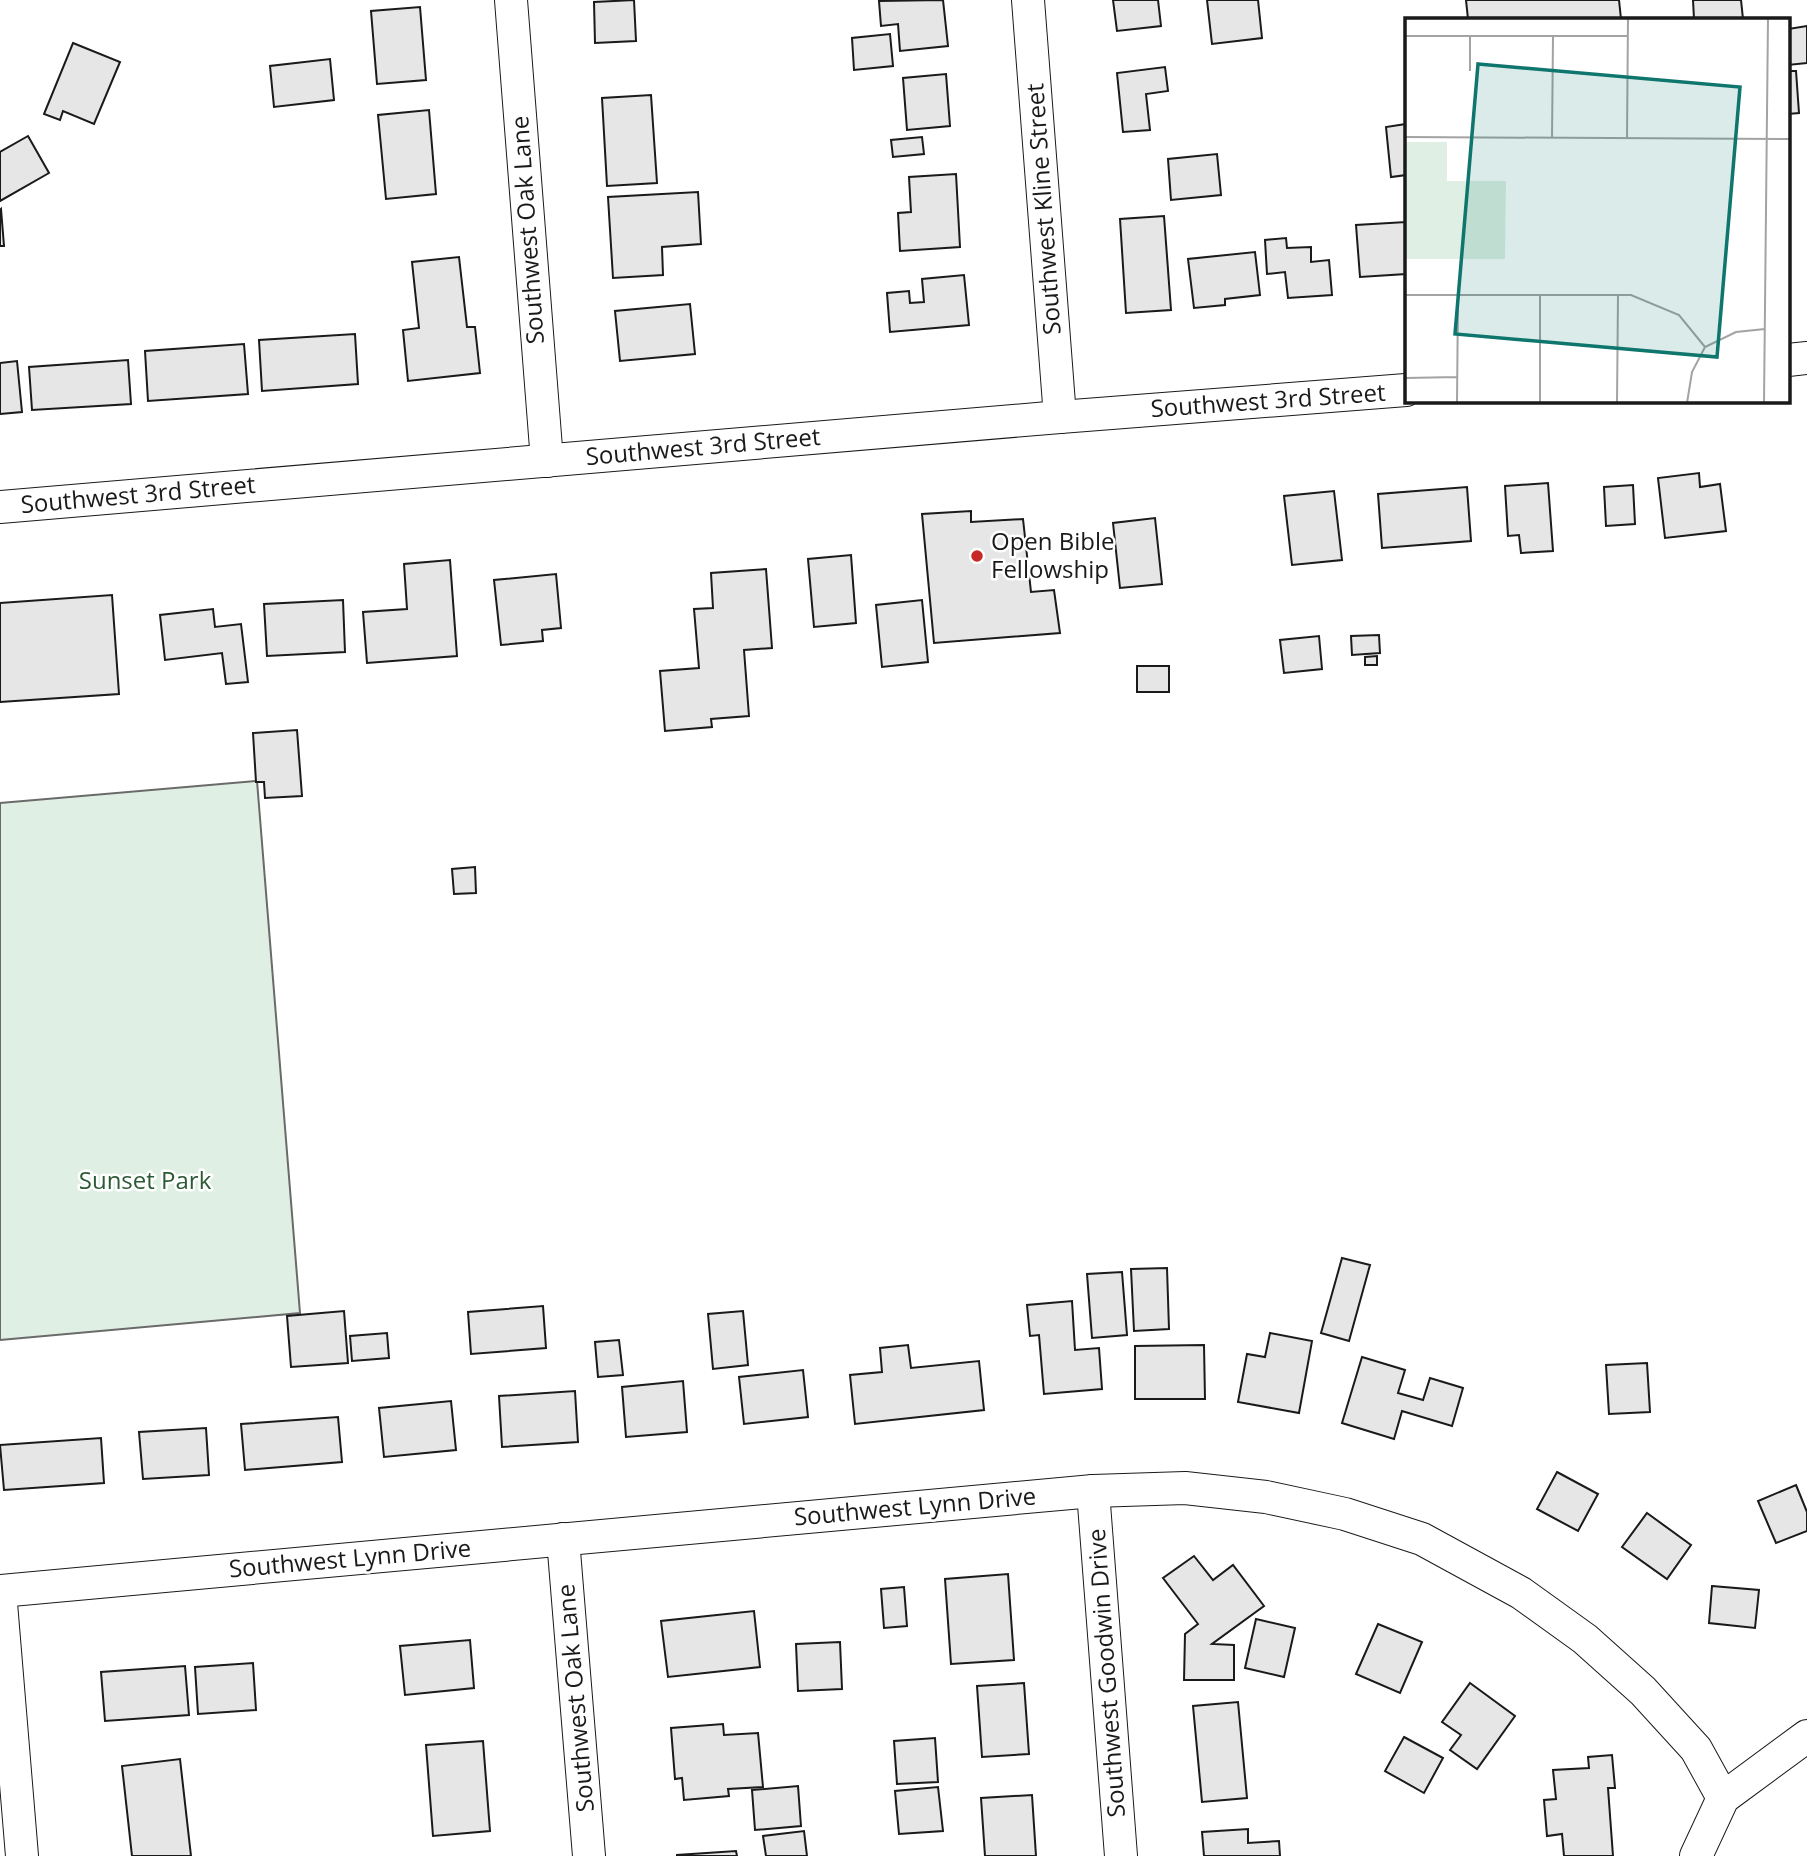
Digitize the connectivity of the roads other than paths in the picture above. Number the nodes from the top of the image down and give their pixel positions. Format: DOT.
graph roads {
  1 [pos="510,0"];
  2 [pos="1028,0"];
  3 [pos="1405,390"];
  4 [pos="1060,417"];
  5 [pos="547,461"];
  6 [pos="0,507"];
  7 [pos="1093,1491"];
  8 [pos="563,1539"];
  9 [pos="0,1591"];
  10 [pos="1807,1736"];
  11 [pos="1723,1798"];
  12 [pos="22,1856"];
  13 [pos="589,1856"];
  14 [pos="1121,1856"];
  15 [pos="1696,1856"];
  1 -- 5 [label="street, Southwest Oak Lane"];
  2 -- 4 [label="street, Southwest Kline Street"];
  3 -- 4 [label="street, Southwest 3rd Street"];
  4 -- 5 [label="street, Southwest 3rd Street"];
  5 -- 6 [label="street, Southwest 3rd Street"];
  7 -- 8 [label="street, Southwest Lynn Drive"];
  7 -- 11 [label="street, Southwest Lynn Drive"];
  7 -- 14 [label="street, Southwest Goodwin Drive"];
  8 -- 9 [label="street, Southwest Lynn Drive"];
  8 -- 13 [label="street, Southwest Oak Lane"];
  9 -- 12 [label="street"];
  10 -- 11 [label="street"];
  11 -- 15 [label="street"];
}
